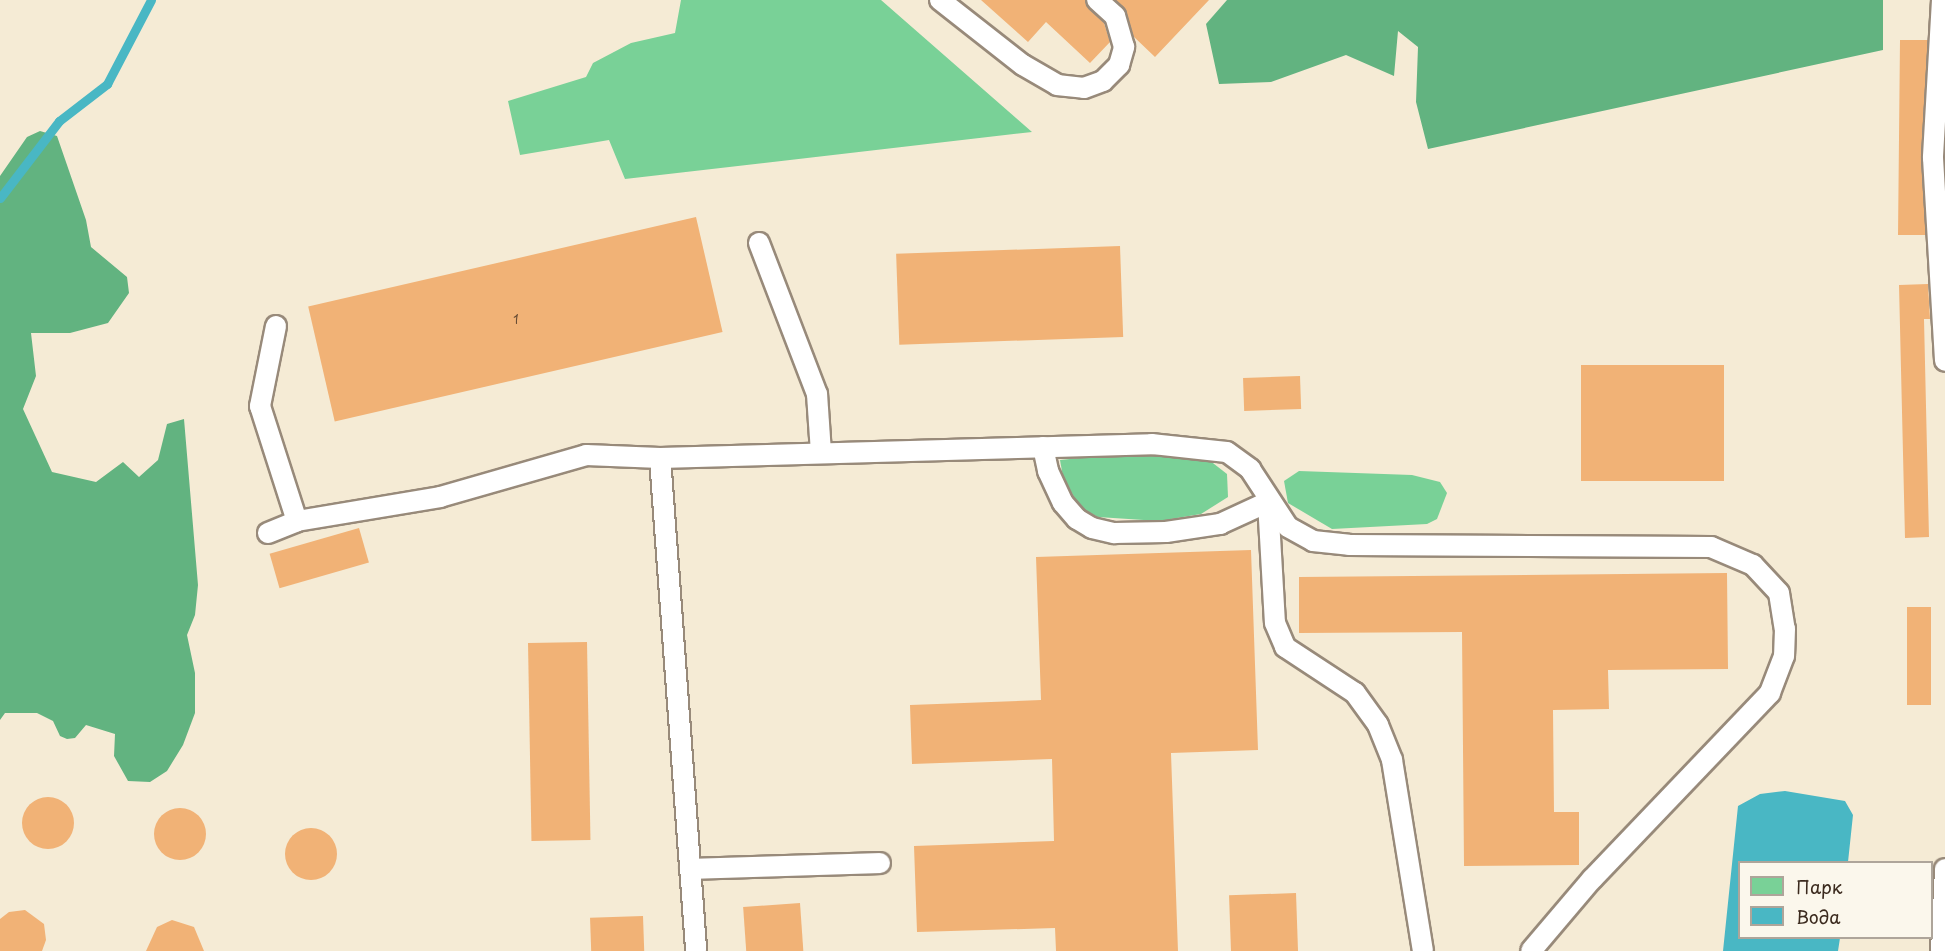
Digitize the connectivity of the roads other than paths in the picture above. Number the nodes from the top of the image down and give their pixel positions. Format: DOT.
graph roads {
  1 [pos="940,0"];
  2 [pos="1097,0"];
  3 [pos="1942,0"];
  4 [pos="759,243"];
  5 [pos="276,326"];
  6 [pos="1945,361"];
  7 [pos="1043,447"];
  8 [pos="821,453"];
  9 [pos="660,458"];
  10 [pos="1268,502"];
  11 [pos="297,521"];
  12 [pos="268,533"];
  13 [pos="880,862"];
  14 [pos="690,869"];
  15 [pos="1945,869"];
  16 [pos="696,951"];
  17 [pos="1423,951"];
  18 [pos="1531,951"];
  19 [pos="1941,951"];
  1 -- 2 [label="lane"];
  3 -- 6 [label="lane"];
  4 -- 8 [label="lane"];
  5 -- 11 [label="lane"];
  7 -- 8 [label="lane"];
  7 -- 10 [label="lane"];
  7 -- 10 [label="lane"];
  8 -- 9 [label="lane"];
  9 -- 11 [label="lane"];
  9 -- 14 [label="lane"];
  10 -- 17 [label="lane"];
  10 -- 18 [label="lane"];
  11 -- 12 [label="lane"];
  13 -- 14 [label="lane"];
  14 -- 16 [label="lane"];
  15 -- 19 [label="lane"];
}
